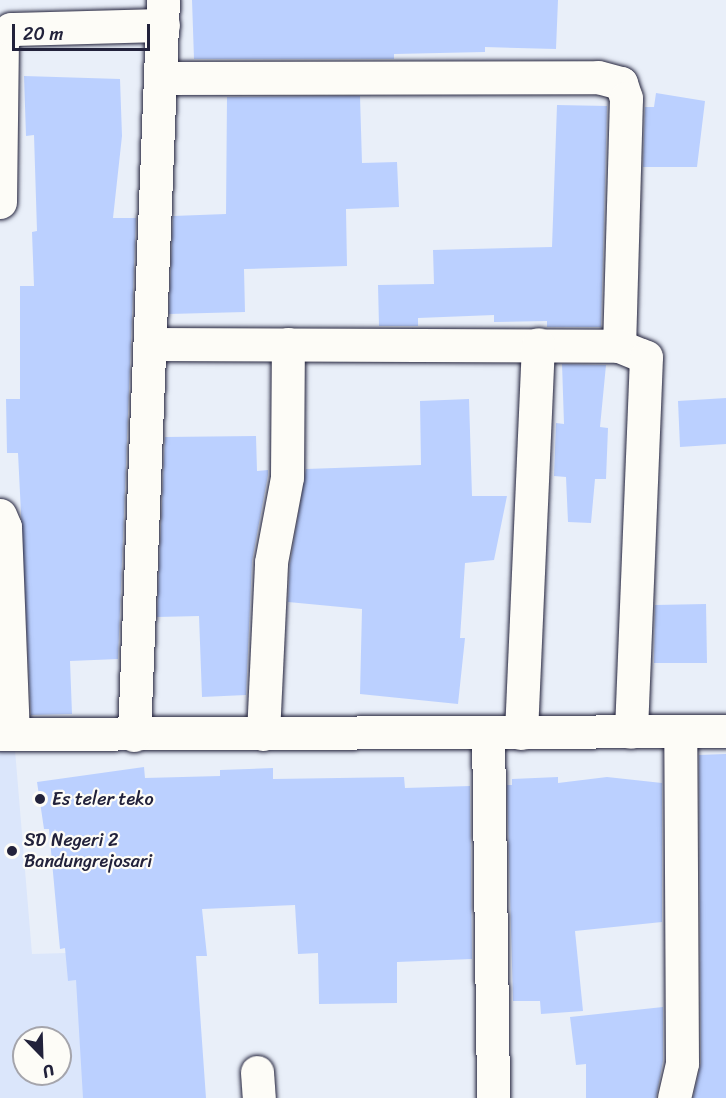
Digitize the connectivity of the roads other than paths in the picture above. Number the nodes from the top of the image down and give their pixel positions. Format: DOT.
graph roads {
  1 [pos="163,12"];
  2 [pos="160,78"];
  3 [pos="0,202"];
  4 [pos="151,344"];
  5 [pos="288,344"];
  6 [pos="538,345"];
  7 [pos="619,346"];
  8 [pos="0,515"];
  9 [pos="680,731"];
  10 [pos="726,731"];
  11 [pos="488,732"];
  12 [pos="631,732"];
  13 [pos="521,733"];
  14 [pos="6,734"];
  15 [pos="263,734"];
  16 [pos="134,735"];
  17 [pos="493,1098"];
  18 [pos="675,1098"];
  1 -- 2 [label="street"];
  1 -- 3 [label="street"];
  2 -- 4 [label="street"];
  2 -- 7 [label="street"];
  4 -- 5 [label="street"];
  4 -- 16 [label="street"];
  5 -- 6 [label="street"];
  5 -- 15 [label="street"];
  6 -- 7 [label="street"];
  6 -- 13 [label="street"];
  7 -- 12 [label="street"];
  8 -- 14 [label="street"];
  9 -- 10 [label="street"];
  9 -- 12 [label="street"];
  9 -- 18 [label="street"];
  11 -- 13 [label="street"];
  11 -- 15 [label="street"];
  11 -- 17 [label="street"];
  12 -- 13 [label="street"];
  14 -- 16 [label="street"];
  15 -- 16 [label="street"];
}
